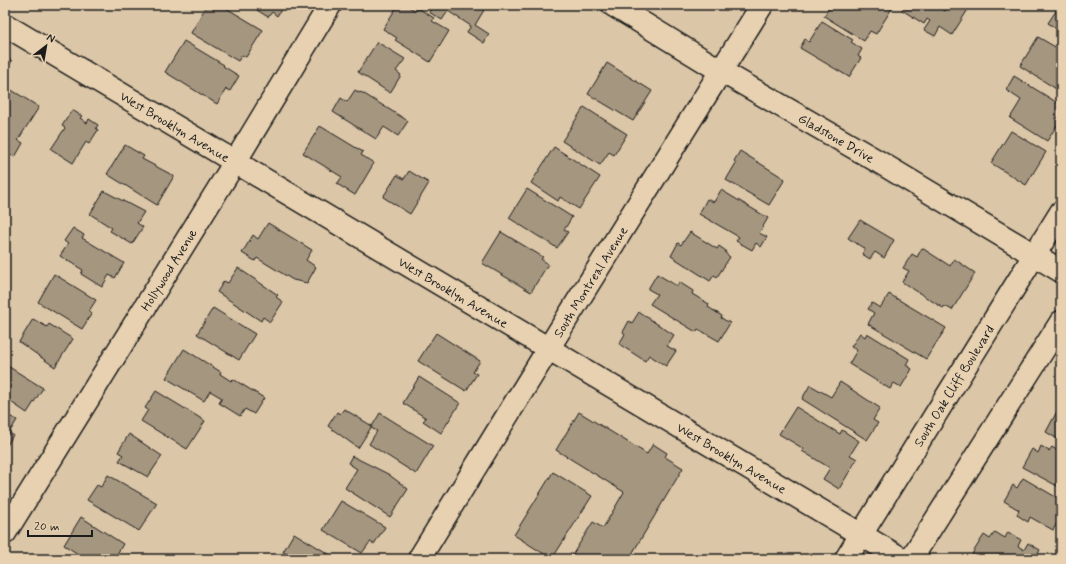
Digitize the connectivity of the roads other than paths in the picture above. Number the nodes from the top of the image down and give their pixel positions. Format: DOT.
graph roads {
  1 [pos="330,5"];
  2 [pos="613,5"];
  3 [pos="762,5"];
  4 [pos="5,25"];
  5 [pos="721,71"];
  6 [pos="235,162"];
  7 [pos="1061,212"];
  8 [pos="1035,255"];
  9 [pos="1061,271"];
  10 [pos="1061,322"];
  11 [pos="549,348"];
  12 [pos="5,533"];
  13 [pos="861,534"];
  14 [pos="419,559"];
  15 [pos="846,559"];
  16 [pos="902,559"];
  17 [pos="911,559"];
  1 -- 6 [label="street, Hollywood Avenue"];
  2 -- 5 [label="street, Gladstone Drive"];
  3 -- 5 [label="street, South Montreal Avenue"];
  4 -- 6 [label="street, West Brooklyn Avenue"];
  5 -- 8 [label="street, Gladstone Drive"];
  5 -- 11 [label="street, South Montreal Avenue"];
  6 -- 11 [label="street, West Brooklyn Avenue"];
  6 -- 12 [label="street, Hollywood Avenue"];
  7 -- 8 [label="street, South Oak Cliff Boulevard"];
  8 -- 9 [label="street, Gladstone Drive"];
  8 -- 13 [label="street, South Oak Cliff Boulevard"];
  10 -- 17 [label="street"];
  11 -- 13 [label="street, West Brooklyn Avenue"];
  11 -- 14 [label="street, South Montreal Avenue"];
  13 -- 15 [label="street, South Oak Cliff Boulevard"];
  13 -- 16 [label="street, West Brooklyn Avenue"];
}
